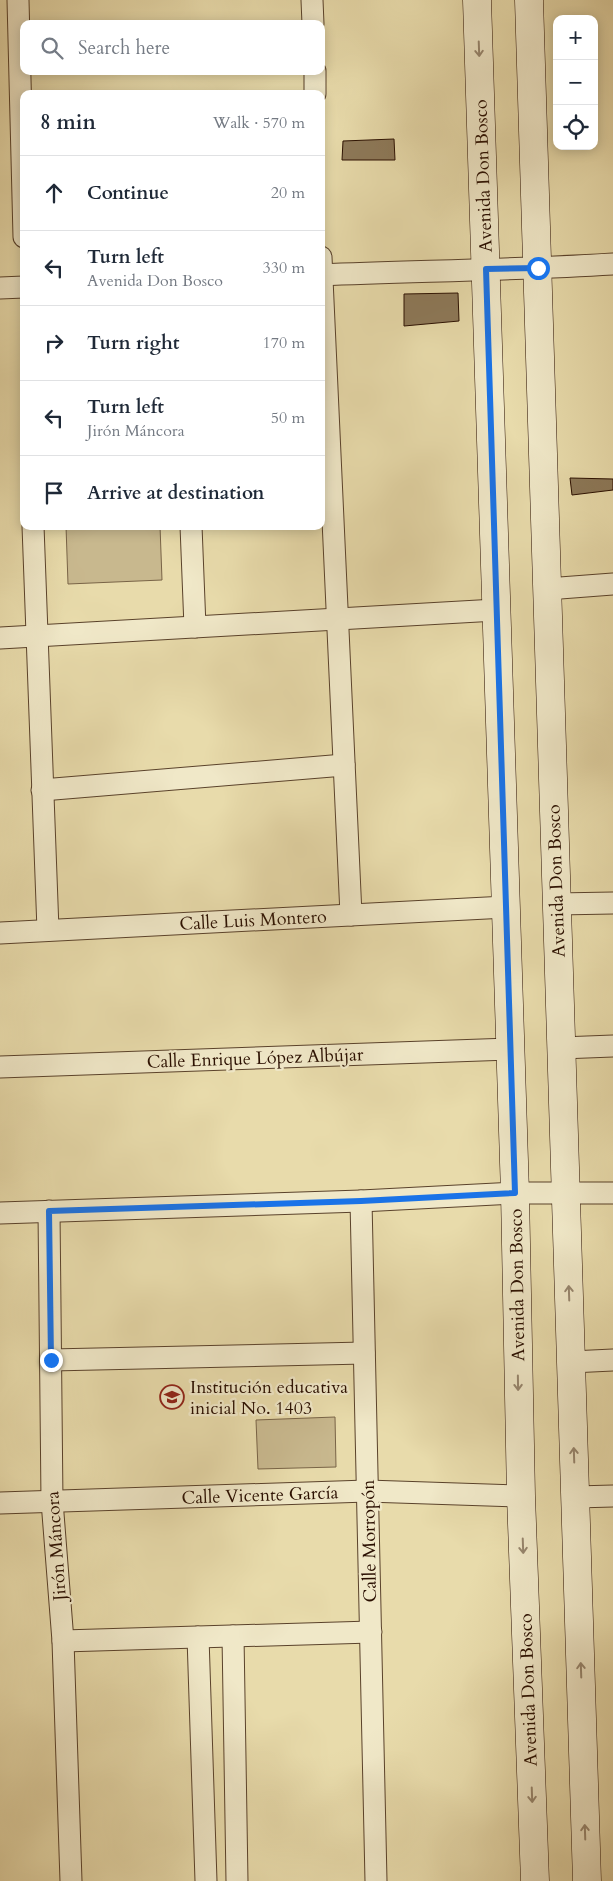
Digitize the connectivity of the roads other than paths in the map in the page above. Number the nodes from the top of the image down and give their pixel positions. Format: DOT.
graph roads {
  1 [pos="18,0"];
  2 [pos="312,0"];
  3 [pos="477,0"];
  4 [pos="529,0"];
  5 [pos="313,20"];
  6 [pos="20,68"];
  7 [pos="20,75"];
  8 [pos="315,75"];
  9 [pos="21,90"];
  10 [pos="315,90"];
  11 [pos="613,264"];
  12 [pos="538,268"];
  13 [pos="486,269"];
  14 [pos="325,275"];
  15 [pos="20,287"];
  16 [pos="0,288"];
  17 [pos="325,344"];
  18 [pos="33,530"];
  19 [pos="191,530"];
  20 [pos="613,584"];
  21 [pos="547,589"];
  22 [pos="496,610"];
  23 [pos="337,619"];
  24 [pos="195,628"];
  25 [pos="37,636"];
  26 [pos="0,638"];
  27 [pos="344,765"];
  28 [pos="42,790"];
  29 [pos="613,903"];
  30 [pos="557,904"];
  31 [pos="506,907"];
  32 [pos="351,915"];
  33 [pos="48,930"];
  34 [pos="0,933"];
  35 [pos="613,1046"];
  36 [pos="561,1048"];
  37 [pos="510,1049"];
  38 [pos="0,1067"];
  39 [pos="515,1193"];
  40 [pos="613,1193"];
  41 [pos="566,1194"];
  42 [pos="361,1201"];
  43 [pos="49,1211"];
  44 [pos="0,1213"];
  45 [pos="364,1352"];
  46 [pos="51,1360"];
  47 [pos="613,1360"];
  48 [pos="571,1362"];
  49 [pos="367,1491"];
  50 [pos="521,1496"];
  51 [pos="613,1496"];
  52 [pos="576,1497"];
  53 [pos="52,1501"];
  54 [pos="0,1503"];
  55 [pos="371,1632"];
  56 [pos="233,1636"];
  57 [pos="198,1637"];
  58 [pos="63,1640"];
  59 [pos="71,1881"];
  60 [pos="206,1881"];
  61 [pos="237,1881"];
  62 [pos="375,1881"];
  63 [pos="535,1881"];
  64 [pos="587,1881"];
  1 -- 6 [label="street"];
  2 -- 5 [label="street"];
  3 -- 13 [label="street, Avenida Don Bosco, one-way"];
  4 -- 12 [label="street, Avenida Don Bosco"];
  7 -- 9 [label="street"];
  8 -- 10 [label="street"];
  11 -- 12 [label="street"];
  12 -- 13 [label="street"];
  12 -- 21 [label="street, Avenida Don Bosco"];
  13 -- 14 [label="street"];
  13 -- 22 [label="street, Avenida Don Bosco"];
  15 -- 16 [label="street"];
  17 -- 23 [label="street"];
  18 -- 25 [label="street"];
  19 -- 24 [label="street"];
  20 -- 21 [label="street"];
  21 -- 30 [label="street, Avenida Don Bosco"];
  22 -- 23 [label="street"];
  22 -- 31 [label="street, Avenida Don Bosco"];
  23 -- 24 [label="street"];
  23 -- 27 [label="street"];
  24 -- 25 [label="street"];
  25 -- 26 [label="street"];
  25 -- 28 [label="street"];
  27 -- 28 [label="street"];
  27 -- 32 [label="street"];
  28 -- 33 [label="street"];
  29 -- 30 [label="street"];
  30 -- 36 [label="street, Avenida Don Bosco"];
  31 -- 32 [label="street, Calle Luis Montero"];
  31 -- 37 [label="street, Avenida Don Bosco"];
  32 -- 33 [label="street, Calle Luis Montero"];
  33 -- 34 [label="street, Calle Luis Montero"];
  35 -- 36 [label="street"];
  36 -- 41 [label="street, Avenida Don Bosco"];
  37 -- 38 [label="street, Calle Enrique López Albújar"];
  37 -- 39 [label="street, Avenida Don Bosco"];
  39 -- 41 [label="street"];
  39 -- 42 [label="street"];
  39 -- 50 [label="street, Avenida Don Bosco, one-way"];
  40 -- 41 [label="street"];
  48 -- 41 [label="street, Avenida Don Bosco, one-way"];
  42 -- 43 [label="street"];
  42 -- 45 [label="street, Calle Morropón"];
  43 -- 44 [label="street"];
  43 -- 46 [label="street, Jirón Máncora"];
  45 -- 46 [label="street"];
  45 -- 49 [label="street, Calle Morropón"];
  46 -- 53 [label="street, Jirón Máncora"];
  47 -- 48 [label="street"];
  52 -- 48 [label="street, Avenida Don Bosco, one-way"];
  49 -- 50 [label="street, Calle Vicente García"];
  49 -- 53 [label="street, Calle Vicente García"];
  49 -- 55 [label="street, Calle Morropón"];
  50 -- 63 [label="street, Avenida Don Bosco, one-way"];
  51 -- 52 [label="street"];
  64 -- 52 [label="street, Avenida Don Bosco, one-way"];
  53 -- 54 [label="street, Calle Vicente García"];
  53 -- 58 [label="street, Jirón Máncora"];
  55 -- 56 [label="street"];
  55 -- 62 [label="street, Calle Morropón"];
  56 -- 57 [label="street"];
  56 -- 61 [label="street"];
  57 -- 58 [label="street"];
  57 -- 60 [label="street"];
  58 -- 59 [label="street, Jirón Máncora"];
}
